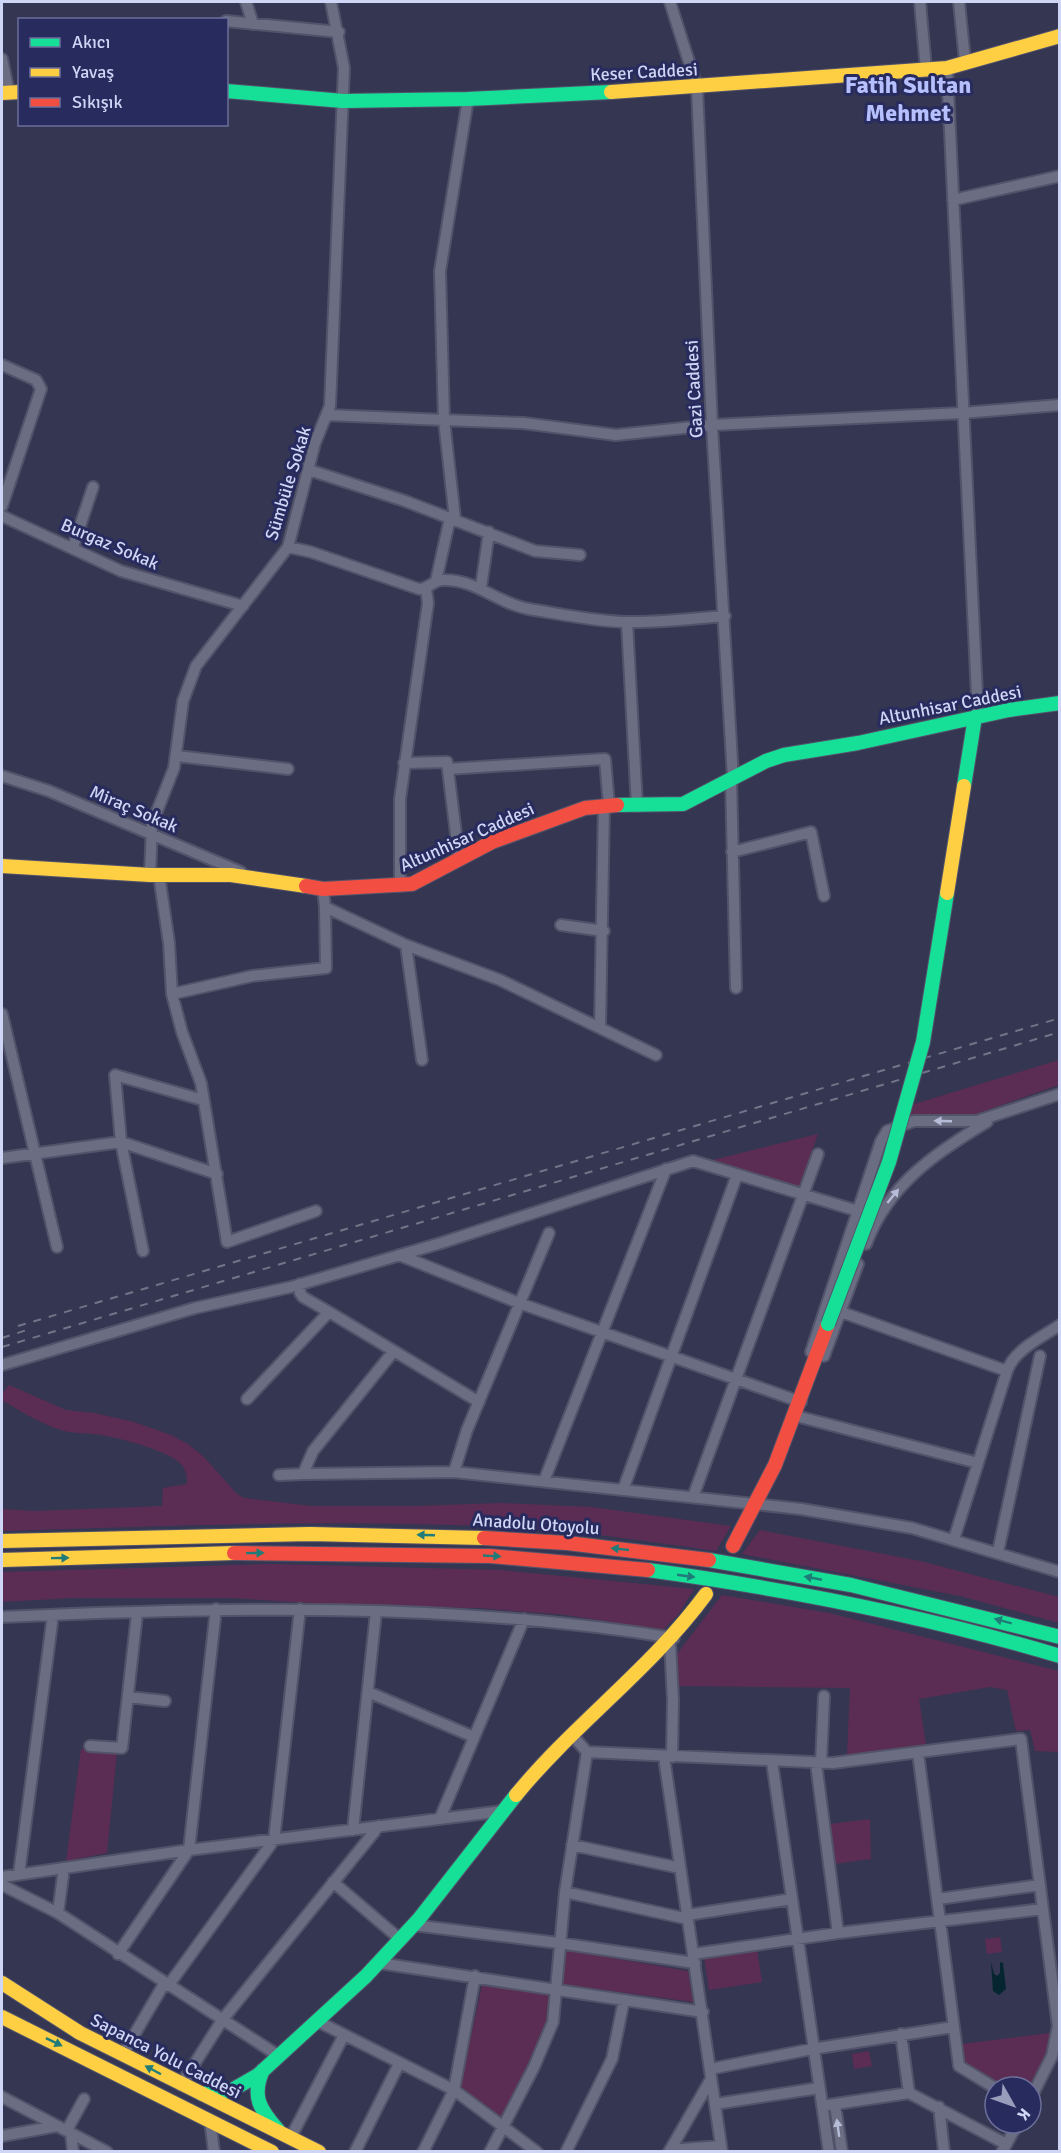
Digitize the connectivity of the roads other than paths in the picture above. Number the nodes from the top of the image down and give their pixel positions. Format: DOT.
graph roads {
  1 [pos="246,2"];
  2 [pos="331,2"];
  3 [pos="670,2"];
  4 [pos="920,2"];
  5 [pos="959,2"];
  6 [pos="228,21"];
  7 [pos="254,24"];
  8 [pos="339,32"];
  9 [pos="1059,36"];
  10 [pos="2,59"];
  11 [pos="965,61"];
  12 [pos="947,68"];
  13 [pos="926,69"];
  14 [pos="698,87"];
  15 [pos="228,91"];
  16 [pos="10,93"];
  17 [pos="468,99"];
  18 [pos="343,101"];
  19 [pos="1059,176"];
  20 [pos="953,200"];
  21 [pos="2,365"];
  22 [pos="1059,405"];
  23 [pos="963,413"];
  24 [pos="328,415"];
  25 [pos="444,420"];
  26 [pos="712,425"];
  27 [pos="309,470"];
  28 [pos="93,487"];
  29 [pos="2,506"];
  30 [pos="2,516"];
  31 [pos="453,518"];
  32 [pos="489,532"];
  33 [pos="74,547"];
  34 [pos="288,548"];
  35 [pos="580,555"];
  36 [pos="436,581"];
  37 [pos="481,587"];
  38 [pos="426,589"];
  39 [pos="243,606"];
  40 [pos="724,616"];
  41 [pos="627,622"];
  42 [pos="1059,703"];
  43 [pos="976,717"];
  44 [pos="177,756"];
  45 [pos="404,763"];
  46 [pos="448,769"];
  47 [pos="288,770"];
  48 [pos="2,776"];
  49 [pos="732,779"];
  50 [pos="607,805"];
  51 [pos="638,806"];
  52 [pos="151,834"];
  53 [pos="732,852"];
  54 [pos="459,858"];
  55 [pos="2,866"];
  56 [pos="154,875"];
  57 [pos="252,877"];
  58 [pos="400,886"];
  59 [pos="323,890"];
  60 [pos="824,896"];
  61 [pos="326,907"];
  62 [pos="561,926"];
  63 [pos="604,931"];
  64 [pos="406,945"];
  65 [pos="736,988"];
  66 [pos="172,994"];
  67 [pos="2,1014"];
  68 [pos="600,1028"];
  69 [pos="656,1055"];
  70 [pos="422,1060"];
  71 [pos="1059,1094"];
  72 [pos="203,1100"];
  73 [pos="1001,1114"];
  74 [pos="121,1142"];
  75 [pos="34,1152"];
  76 [pos="818,1154"];
  77 [pos="2,1158"];
  78 [pos="666,1169"];
  79 [pos="217,1174"];
  80 [pos="737,1175"];
  81 [pos="802,1196"];
  82 [pos="316,1211"];
  83 [pos="858,1211"];
  84 [pos="549,1233"];
  85 [pos="57,1247"];
  86 [pos="143,1251"];
  87 [pos="399,1255"];
  88 [pos="300,1284"];
  89 [pos="519,1303"];
  90 [pos="329,1312"];
  91 [pos="841,1312"];
  92 [pos="1059,1324"];
  93 [pos="603,1332"];
  94 [pos="393,1352"];
  95 [pos="1040,1356"];
  96 [pos="671,1357"];
  97 [pos="2,1365"];
  98 [pos="1007,1371"];
  99 [pos="736,1380"];
  100 [pos="247,1399"];
  101 [pos="478,1402"];
  102 [pos="801,1402"];
  103 [pos="796,1416"];
  104 [pos="978,1463"];
  105 [pos="454,1472"];
  106 [pos="303,1474"];
  107 [pos="279,1475"];
  108 [pos="544,1481"];
  109 [pos="623,1490"];
  110 [pos="693,1497"];
  111 [pos="759,1504"];
  112 [pos="954,1539"];
  113 [pos="2,1541"];
  114 [pos="733,1546"];
  115 [pos="998,1552"];
  116 [pos="2,1560"];
  117 [pos="1059,1572"];
  118 [pos="706,1594"];
  119 [pos="216,1609"];
  120 [pos="300,1609"];
  121 [pos="376,1612"];
  122 [pos="137,1614"];
  123 [pos="53,1615"];
  124 [pos="2,1617"];
  125 [pos="524,1619"];
  126 [pos="918,1620"];
  127 [pos="1059,1637"];
  128 [pos="672,1640"];
  129 [pos="1059,1656"];
  130 [pos="1059,1665"];
  131 [pos="368,1692"];
  132 [pos="824,1696"];
  133 [pos="128,1697"];
  134 [pos="165,1701"];
  135 [pos="572,1735"];
  136 [pos="474,1737"];
  137 [pos="90,1746"];
  138 [pos="587,1752"];
  139 [pos="918,1753"];
  140 [pos="668,1757"];
  141 [pos="772,1762"];
  142 [pos="818,1763"];
  143 [pos="503,1811"];
  144 [pos="441,1816"];
  145 [pos="379,1826"];
  146 [pos="353,1830"];
  147 [pos="274,1840"];
  148 [pos="572,1845"];
  149 [pos="189,1850"];
  150 [pos="64,1868"];
  151 [pos="680,1868"];
  152 [pos="18,1874"];
  153 [pos="2,1877"];
  154 [pos="333,1882"];
  155 [pos="2,1885"];
  156 [pos="1041,1885"];
  157 [pos="566,1892"];
  158 [pos="792,1899"];
  159 [pos="938,1899"];
  160 [pos="1043,1909"];
  161 [pos="58,1913"];
  162 [pos="687,1917"];
  163 [pos="941,1922"];
  164 [pos="413,1925"];
  165 [pos="838,1933"];
  166 [pos="797,1938"];
  167 [pos="401,1940"];
  168 [pos="559,1943"];
  169 [pos="118,1954"];
  170 [pos="694,1958"];
  171 [pos="380,1962"];
  172 [pos="475,1976"];
  173 [pos="2,1983"];
  174 [pos="166,1985"];
  175 [pos="556,1990"];
  176 [pos="624,2000"];
  177 [pos="703,2012"];
  178 [pos="2,2017"];
  179 [pos="223,2019"];
  180 [pos="317,2021"];
  181 [pos="953,2027"];
  182 [pos="901,2034"];
  183 [pos="344,2035"];
  184 [pos="812,2049"];
  185 [pos="123,2054"];
  186 [pos="279,2056"];
  187 [pos="399,2064"];
  188 [pos="263,2070"];
  189 [pos="711,2074"];
  190 [pos="1042,2075"];
  191 [pos="983,2081"];
  192 [pos="181,2085"];
  193 [pos="819,2088"];
  194 [pos="454,2090"];
  195 [pos="198,2093"];
  196 [pos="909,2093"];
  197 [pos="2,2097"];
  198 [pos="84,2099"];
  199 [pos="715,2104"];
  200 [pos="835,2105"];
  201 [pos="822,2106"];
  202 [pos="939,2107"];
  203 [pos="210,2120"];
  204 [pos="503,2126"];
  205 [pos="65,2130"];
  206 [pos="286,2135"];
  207 [pos="2,2136"];
  208 [pos="1004,2148"];
  209 [pos="722,2149"];
  210 [pos="73,2151"];
  211 [pos="107,2151"];
  212 [pos="214,2151"];
  213 [pos="272,2151"];
  214 [pos="319,2151"];
  215 [pos="355,2151"];
  216 [pos="423,2151"];
  217 [pos="490,2151"];
  218 [pos="537,2151"];
  219 [pos="566,2151"];
  220 [pos="670,2151"];
  221 [pos="829,2151"];
  222 [pos="842,2151"];
  223 [pos="944,2151"];
  1 -- 7 [label="street"];
  2 -- 8 [label="street, Sümbüle Sokak"];
  3 -- 14 [label="street, Gazi Caddesi"];
  4 -- 13 [label="street"];
  5 -- 11 [label="street"];
  6 -- 7 [label="street"];
  7 -- 8 [label="street"];
  8 -- 18 [label="street, Sümbüle Sokak"];
  9 -- 11 [label="main road, Keser Caddesi"];
  10 -- 16 [label="street"];
  11 -- 12 [label="main road, Keser Caddesi"];
  12 -- 13 [label="main road, Keser Caddesi"];
  12 -- 20 [label="street"];
  13 -- 14 [label="main road, Keser Caddesi"];
  14 -- 17 [label="main road, Keser Caddesi"];
  14 -- 26 [label="street, Gazi Caddesi"];
  15 -- 18 [label="main road, Keser Caddesi"];
  17 -- 18 [label="main road, Keser Caddesi"];
  17 -- 25 [label="street"];
  18 -- 24 [label="street, Sümbüle Sokak"];
  19 -- 20 [label="street"];
  20 -- 23 [label="street"];
  21 -- 29 [label="street"];
  22 -- 23 [label="street"];
  23 -- 26 [label="street"];
  23 -- 43 [label="street"];
  24 -- 25 [label="street"];
  24 -- 27 [label="street, Sümbüle Sokak"];
  25 -- 26 [label="street"];
  25 -- 31 [label="street"];
  26 -- 40 [label="street, Gazi Caddesi"];
  27 -- 31 [label="street"];
  27 -- 34 [label="street, Sümbüle Sokak"];
  28 -- 33 [label="street"];
  30 -- 33 [label="street, Burgaz Sokak"];
  31 -- 32 [label="street"];
  31 -- 36 [label="street"];
  32 -- 35 [label="street"];
  32 -- 37 [label="street"];
  33 -- 39 [label="street, Burgaz Sokak"];
  34 -- 38 [label="street"];
  34 -- 39 [label="street, Sümbüle Sokak"];
  36 -- 37 [label="street"];
  36 -- 38 [label="street"];
  37 -- 41 [label="street"];
  38 -- 45 [label="street"];
  39 -- 44 [label="street, Sümbüle Sokak"];
  40 -- 41 [label="street"];
  40 -- 49 [label="street, Gazi Caddesi"];
  41 -- 51 [label="street"];
  42 -- 43 [label="main road, Altunhisar Caddesi"];
  43 -- 49 [label="main road, Altunhisar Caddesi"];
  43 -- 102 [label="main road, bridge"];
  44 -- 47 [label="street"];
  44 -- 52 [label="street, Sümbüle Sokak"];
  45 -- 46 [label="street"];
  45 -- 58 [label="street"];
  46 -- 50 [label="street"];
  46 -- 54 [label="street"];
  48 -- 52 [label="street, Miraç Sokak"];
  49 -- 51 [label="main road, Altunhisar Caddesi"];
  49 -- 53 [label="street, Gazi Caddesi"];
  50 -- 51 [label="main road, Altunhisar Caddesi"];
  50 -- 54 [label="main road, Altunhisar Caddesi"];
  50 -- 63 [label="street"];
  52 -- 56 [label="street, Sümbüle Sokak"];
  52 -- 57 [label="street, Miraç Sokak"];
  53 -- 60 [label="street"];
  53 -- 65 [label="street, Gazi Caddesi"];
  54 -- 58 [label="main road, Altunhisar Caddesi"];
  55 -- 56 [label="main road, Altunhisar Caddesi"];
  56 -- 57 [label="main road, Altunhisar Caddesi"];
  56 -- 66 [label="street, Sümbüle Sokak"];
  57 -- 59 [label="main road, Altunhisar Caddesi"];
  58 -- 59 [label="main road, Altunhisar Caddesi"];
  59 -- 61 [label="street"];
  61 -- 64 [label="street"];
  61 -- 66 [label="street"];
  62 -- 63 [label="street"];
  63 -- 68 [label="street"];
  64 -- 68 [label="street"];
  64 -- 70 [label="street"];
  66 -- 72 [label="street, Sümbüle Sokak"];
  67 -- 75 [label="street"];
  68 -- 69 [label="street"];
  71 -- 73 [label="street"];
  72 -- 74 [label="street"];
  72 -- 79 [label="street, Sümbüle Sokak"];
  73 -- 83 [label="street, one-way"];
  91 -- 73 [label="street, one-way"];
  74 -- 75 [label="street"];
  74 -- 79 [label="street"];
  74 -- 86 [label="street"];
  75 -- 77 [label="street"];
  75 -- 85 [label="street"];
  76 -- 81 [label="street"];
  78 -- 80 [label="street"];
  78 -- 87 [label="street"];
  78 -- 93 [label="street"];
  79 -- 82 [label="street, Sümbüle Sokak"];
  80 -- 81 [label="street"];
  80 -- 96 [label="street"];
  81 -- 83 [label="street"];
  81 -- 99 [label="street"];
  83 -- 102 [label="street"];
  84 -- 89 [label="street"];
  87 -- 88 [label="street"];
  87 -- 89 [label="street"];
  88 -- 90 [label="street"];
  88 -- 97 [label="street"];
  89 -- 93 [label="street"];
  89 -- 101 [label="street"];
  90 -- 94 [label="street"];
  90 -- 100 [label="street"];
  91 -- 98 [label="street"];
  91 -- 102 [label="street"];
  92 -- 98 [label="street"];
  93 -- 96 [label="street"];
  93 -- 108 [label="street"];
  94 -- 101 [label="street"];
  94 -- 106 [label="street"];
  95 -- 115 [label="street"];
  96 -- 99 [label="street"];
  96 -- 109 [label="street"];
  98 -- 104 [label="street"];
  99 -- 102 [label="street"];
  99 -- 110 [label="street"];
  101 -- 105 [label="street"];
  102 -- 103 [label="main road"];
  103 -- 104 [label="street"];
  103 -- 111 [label="main road"];
  104 -- 112 [label="street"];
  105 -- 106 [label="street"];
  105 -- 108 [label="street"];
  106 -- 107 [label="street"];
  108 -- 109 [label="street"];
  109 -- 110 [label="street"];
  110 -- 111 [label="street"];
  111 -- 112 [label="street"];
  111 -- 114 [label="main road"];
  112 -- 115 [label="street"];
  127 -- 113 [label="main road, Anadolu Otoyolu, one-way"];
  115 -- 117 [label="street"];
  116 -- 126 [label="main road, Anadolu Otoyolu, one-way"];
  118 -- 128 [label="main road"];
  119 -- 120 [label="street"];
  119 -- 122 [label="street"];
  119 -- 149 [label="street"];
  120 -- 121 [label="street"];
  120 -- 147 [label="street"];
  121 -- 125 [label="street"];
  121 -- 131 [label="street"];
  122 -- 123 [label="street"];
  122 -- 133 [label="street"];
  123 -- 124 [label="street"];
  123 -- 152 [label="street"];
  125 -- 128 [label="street"];
  125 -- 136 [label="street"];
  126 -- 129 [label="main road, Anadolu Otoyolu"];
  126 -- 130 [label="main road"];
  128 -- 135 [label="main road"];
  128 -- 140 [label="street"];
  131 -- 136 [label="street"];
  131 -- 146 [label="street"];
  132 -- 142 [label="street"];
  133 -- 134 [label="street"];
  133 -- 137 [label="street"];
  135 -- 138 [label="street"];
  135 -- 143 [label="main road"];
  136 -- 144 [label="street"];
  138 -- 140 [label="street"];
  138 -- 148 [label="street"];
  139 -- 142 [label="street"];
  139 -- 156 [label="street"];
  139 -- 159 [label="street"];
  140 -- 141 [label="street"];
  140 -- 151 [label="street"];
  141 -- 142 [label="street"];
  141 -- 158 [label="street"];
  142 -- 165 [label="street"];
  143 -- 144 [label="street"];
  143 -- 164 [label="main road"];
  144 -- 145 [label="street"];
  145 -- 146 [label="street"];
  145 -- 154 [label="street"];
  146 -- 147 [label="street"];
  147 -- 149 [label="street"];
  147 -- 174 [label="street"];
  148 -- 151 [label="street"];
  148 -- 157 [label="street"];
  149 -- 150 [label="street"];
  149 -- 169 [label="street"];
  150 -- 152 [label="street"];
  150 -- 161 [label="street"];
  151 -- 162 [label="street"];
  152 -- 153 [label="street"];
  154 -- 167 [label="street"];
  154 -- 179 [label="street"];
  155 -- 161 [label="street"];
  156 -- 159 [label="street"];
  156 -- 160 [label="street"];
  157 -- 162 [label="street"];
  157 -- 168 [label="street"];
  158 -- 162 [label="street"];
  158 -- 166 [label="street"];
  159 -- 163 [label="street"];
  160 -- 163 [label="street"];
  160 -- 190 [label="street"];
  161 -- 169 [label="street"];
  162 -- 170 [label="street"];
  163 -- 165 [label="street"];
  163 -- 181 [label="street"];
  164 -- 167 [label="main road"];
  164 -- 168 [label="street"];
  165 -- 166 [label="street"];
  166 -- 170 [label="street"];
  166 -- 184 [label="street"];
  167 -- 171 [label="main road"];
  168 -- 170 [label="street"];
  168 -- 175 [label="street"];
  169 -- 174 [label="street"];
  170 -- 177 [label="street"];
  171 -- 172 [label="street"];
  171 -- 180 [label="main road"];
  172 -- 175 [label="street"];
  172 -- 194 [label="street"];
  173 -- 185 [label="main road, Sapanca Yolu Caddesi"];
  174 -- 179 [label="street"];
  174 -- 185 [label="street"];
  175 -- 176 [label="street"];
  175 -- 204 [label="street"];
  176 -- 177 [label="street"];
  176 -- 219 [label="street"];
  177 -- 189 [label="street"];
  178 -- 203 [label="main road, Sapanca Yolu Caddesi, one-way"];
  179 -- 186 [label="street"];
  179 -- 192 [label="street"];
  180 -- 183 [label="street"];
  180 -- 186 [label="main road"];
  181 -- 182 [label="street"];
  181 -- 191 [label="street"];
  182 -- 184 [label="street"];
  182 -- 196 [label="street"];
  183 -- 187 [label="street"];
  183 -- 206 [label="street"];
  184 -- 189 [label="street"];
  184 -- 193 [label="street"];
  192 -- 185 [label="main road, Sapanca Yolu Caddesi, one-way"];
  186 -- 188 [label="main road"];
  187 -- 194 [label="street"];
  187 -- 215 [label="street"];
  188 -- 195 [label="main road"];
  188 -- 206 [label="main road"];
  189 -- 199 [label="street"];
  189 -- 220 [label="street"];
  192 -- 195 [label="main road, Sapanca Yolu Caddesi"];
  193 -- 199 [label="street"];
  193 -- 201 [label="street"];
  194 -- 204 [label="street"];
  194 -- 216 [label="street"];
  195 -- 206 [label="main road, Sapanca Yolu Caddesi"];
  196 -- 200 [label="street"];
  196 -- 202 [label="street"];
  197 -- 205 [label="street"];
  198 -- 205 [label="street"];
  199 -- 209 [label="street"];
  200 -- 201 [label="street"];
  222 -- 200 [label="street, one-way"];
  201 -- 221 [label="street"];
  202 -- 208 [label="street"];
  202 -- 223 [label="street"];
  203 -- 212 [label="street"];
  203 -- 213 [label="main road, Sapanca Yolu Caddesi"];
  204 -- 217 [label="street"];
  204 -- 218 [label="street"];
  205 -- 207 [label="street"];
  205 -- 210 [label="street"];
  205 -- 211 [label="street"];
  206 -- 214 [label="main road, Sapanca Yolu Caddesi"];
  209 -- 220 [label="street"];
}
